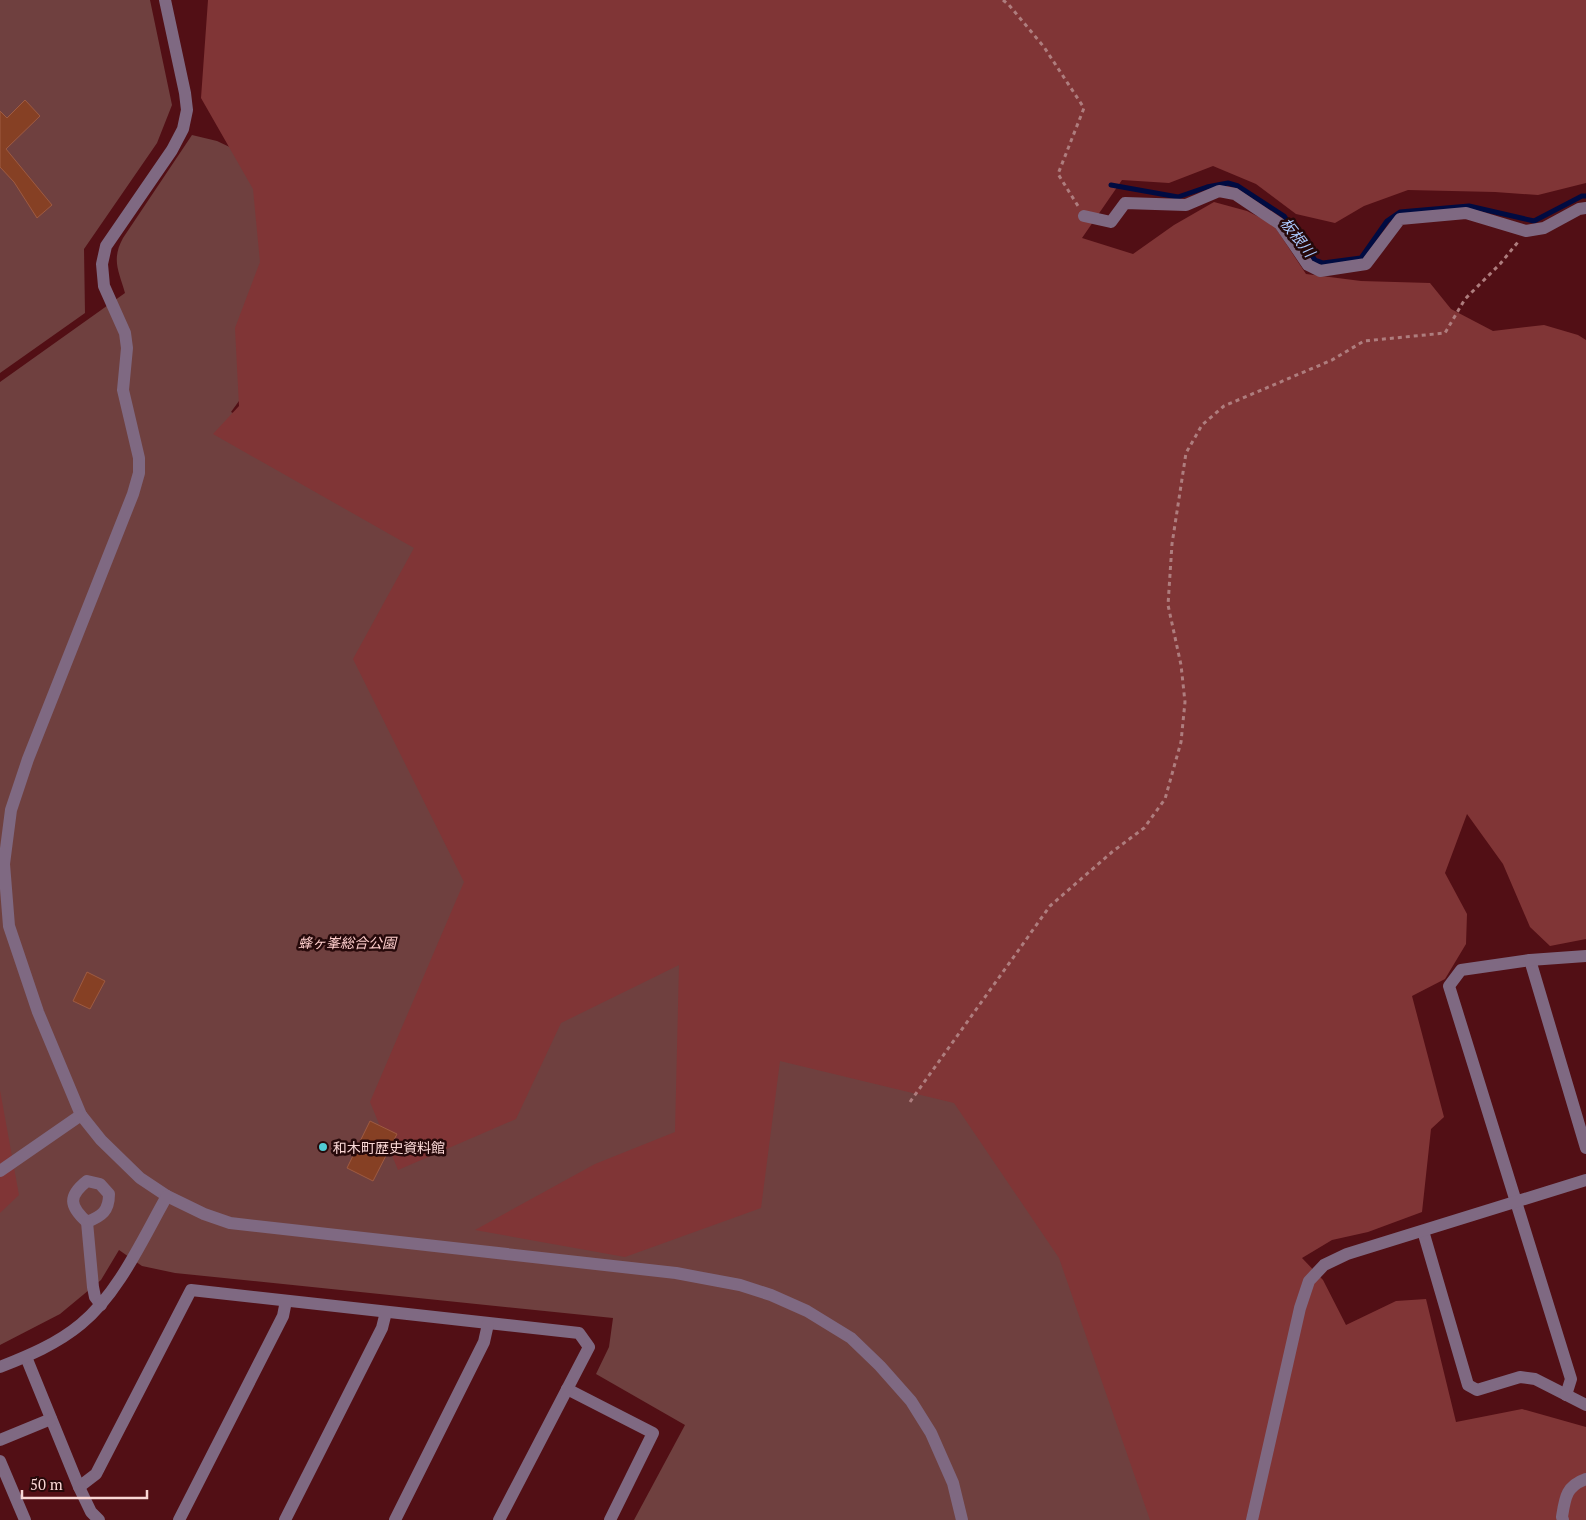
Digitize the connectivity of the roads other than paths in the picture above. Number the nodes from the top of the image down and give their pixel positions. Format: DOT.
graph roads {
  1 [pos="165,0"];
  2 [pos="1586,208"];
  3 [pos="1084,216"];
  4 [pos="1586,956"];
  5 [pos="1530,960"];
  6 [pos="80,1115"];
  7 [pos="1586,1148"];
  8 [pos="0,1171"];
  9 [pos="1586,1180"];
  10 [pos="167,1196"];
  11 [pos="1516,1202"];
  12 [pos="88,1222"];
  13 [pos="1423,1231"];
  14 [pos="286,1301"];
  15 [pos="101,1305"];
  16 [pos="386,1312"];
  17 [pos="488,1324"];
  18 [pos="26,1357"];
  19 [pos="0,1367"];
  20 [pos="567,1389"];
  21 [pos="1566,1395"];
  22 [pos="1586,1405"];
  23 [pos="51,1419"];
  24 [pos="0,1440"];
  25 [pos="0,1461"];
  26 [pos="1586,1479"];
  27 [pos="79,1486"];
  28 [pos="25,1520"];
  29 [pos="99,1520"];
  30 [pos="179,1520"];
  31 [pos="285,1520"];
  32 [pos="395,1520"];
  33 [pos="499,1520"];
  34 [pos="610,1520"];
  35 [pos="962,1520"];
  36 [pos="1252,1520"];
  37 [pos="1563,1520"];
  1 -- 6 [label="street"];
  2 -- 3 [label="street"];
  4 -- 5 [label="street"];
  5 -- 7 [label="street"];
  5 -- 11 [label="street"];
  6 -- 8 [label="street"];
  6 -- 10 [label="street"];
  9 -- 11 [label="street"];
  10 -- 15 [label="street"];
  10 -- 35 [label="street"];
  11 -- 13 [label="street"];
  11 -- 21 [label="street"];
  12 -- 15 [label="street"];
  13 -- 21 [label="street"];
  13 -- 36 [label="street"];
  14 -- 16 [label="street"];
  14 -- 27 [label="street"];
  14 -- 30 [label="street"];
  15 -- 18 [label="street"];
  16 -- 17 [label="street"];
  16 -- 31 [label="street"];
  17 -- 20 [label="street"];
  17 -- 32 [label="street"];
  18 -- 19 [label="street"];
  18 -- 23 [label="street"];
  20 -- 33 [label="street"];
  20 -- 34 [label="street"];
  21 -- 22 [label="street"];
  23 -- 24 [label="street"];
  23 -- 27 [label="street"];
  25 -- 28 [label="street"];
  26 -- 37 [label="street"];
  27 -- 29 [label="street"];
}
